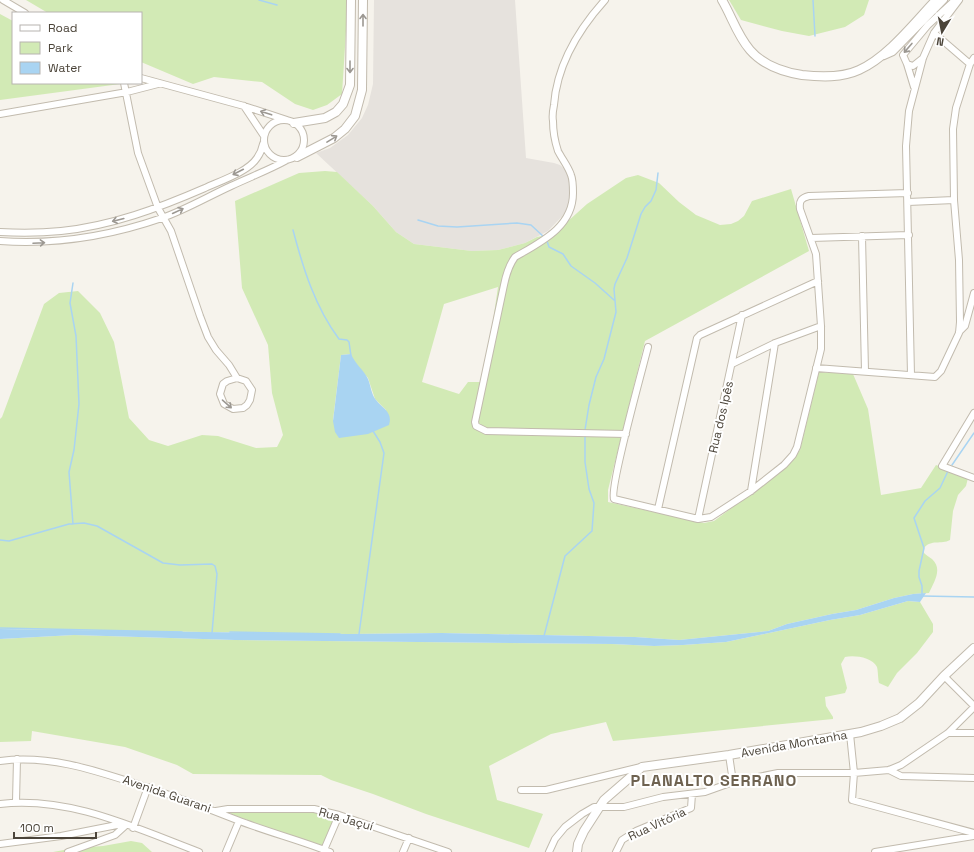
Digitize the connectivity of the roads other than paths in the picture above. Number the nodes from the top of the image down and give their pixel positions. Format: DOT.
graph roads {
  1 [pos="3,0"];
  2 [pos="351,0"];
  3 [pos="363,0"];
  4 [pos="605,0"];
  5 [pos="722,0"];
  6 [pos="936,0"];
  7 [pos="944,0"];
  8 [pos="954,0"];
  9 [pos="959,0"];
  10 [pos="23,12"];
  11 [pos="923,21"];
  12 [pos="928,26"];
  13 [pos="934,33"];
  14 [pos="923,58"];
  15 [pos="974,58"];
  16 [pos="876,61"];
  17 [pos="907,64"];
  18 [pos="970,64"];
  19 [pos="142,78"];
  20 [pos="124,84"];
  21 [pos="158,84"];
  22 [pos="914,89"];
  23 [pos="126,92"];
  24 [pos="244,106"];
  25 [pos="0,114"];
  26 [pos="291,122"];
  27 [pos="264,136"];
  28 [pos="264,144"];
  29 [pos="297,157"];
  30 [pos="287,160"];
  31 [pos="908,193"];
  32 [pos="954,200"];
  33 [pos="908,202"];
  34 [pos="158,208"];
  35 [pos="164,218"];
  36 [pos="0,232"];
  37 [pos="908,235"];
  38 [pos="862,236"];
  39 [pos="811,238"];
  40 [pos="0,241"];
  41 [pos="818,281"];
  42 [pos="974,293"];
  43 [pos="742,316"];
  44 [pos="821,326"];
  45 [pos="959,332"];
  46 [pos="775,343"];
  47 [pos="648,347"];
  48 [pos="732,364"];
  49 [pos="816,368"];
  50 [pos="865,372"];
  51 [pos="911,375"];
  52 [pos="237,378"];
  53 [pos="974,413"];
  54 [pos="626,434"];
  55 [pos="974,478"];
  56 [pos="751,491"];
  57 [pos="658,509"];
  58 [pos="698,519"];
  59 [pos="974,648"];
  60 [pos="944,676"];
  61 [pos="974,706"];
  62 [pos="948,733"];
  63 [pos="974,733"];
  64 [pos="850,734"];
  65 [pos="729,755"];
  66 [pos="17,759"];
  67 [pos="0,761"];
  68 [pos="642,767"];
  69 [pos="889,770"];
  70 [pos="854,773"];
  71 [pos="974,778"];
  72 [pos="733,782"];
  73 [pos="148,787"];
  74 [pos="521,790"];
  75 [pos="692,794"];
  76 [pos="16,802"];
  77 [pos="0,804"];
  78 [pos="599,806"];
  79 [pos="216,811"];
  80 [pos="582,814"];
  81 [pos="339,815"];
  82 [pos="238,820"];
  83 [pos="590,822"];
  84 [pos="124,824"];
  85 [pos="133,828"];
  86 [pos="974,834"];
  87 [pos="408,838"];
  88 [pos="0,844"];
  89 [pos="327,851"];
  90 [pos="68,852"];
  91 [pos="199,852"];
  92 [pos="226,852"];
  93 [pos="403,852"];
  94 [pos="448,852"];
  95 [pos="549,852"];
  96 [pos="577,852"];
  97 [pos="616,852"];
  98 [pos="875,852"];
  1 -- 10 [label="street"];
  2 -- 26 [label="street, one-way"];
  29 -- 3 [label="street, one-way"];
  4 -- 54 [label="street"];
  5 -- 16 [label="street"];
  6 -- 16 [label="street"];
  7 -- 11 [label="street"];
  8 -- 12 [label="street"];
  9 -- 13 [label="street"];
  11 -- 12 [label="street"];
  11 -- 16 [label="street"];
  12 -- 17 [label="street, one-way"];
  13 -- 14 [label="street"];
  13 -- 18 [label="street"];
  14 -- 17 [label="street"];
  14 -- 22 [label="street"];
  15 -- 18 [label="street"];
  17 -- 22 [label="street"];
  18 -- 32 [label="street"];
  19 -- 21 [label="street"];
  20 -- 23 [label="street"];
  21 -- 23 [label="street"];
  21 -- 24 [label="street"];
  22 -- 31 [label="street"];
  23 -- 25 [label="street"];
  23 -- 34 [label="street"];
  26 -- 24 [label="street, one-way"];
  24 -- 27 [label="street"];
  26 -- 27 [label="street"];
  26 -- 29 [label="street"];
  27 -- 28 [label="street"];
  28 -- 30 [label="street"];
  28 -- 34 [label="street, one-way"];
  29 -- 30 [label="street"];
  35 -- 30 [label="street, one-way"];
  31 -- 33 [label="street"];
  31 -- 39 [label="street"];
  32 -- 33 [label="street"];
  32 -- 45 [label="street"];
  33 -- 37 [label="street"];
  34 -- 35 [label="street"];
  34 -- 36 [label="street, one-way"];
  40 -- 35 [label="street, one-way"];
  35 -- 52 [label="street"];
  37 -- 38 [label="street"];
  37 -- 51 [label="street"];
  38 -- 39 [label="street"];
  38 -- 50 [label="street"];
  39 -- 41 [label="street"];
  41 -- 43 [label="street"];
  41 -- 44 [label="street"];
  42 -- 45 [label="street"];
  43 -- 48 [label="street, Rua dos Ipês"];
  43 -- 57 [label="street"];
  44 -- 46 [label="street"];
  44 -- 49 [label="street"];
  45 -- 51 [label="street"];
  46 -- 48 [label="street"];
  46 -- 56 [label="street"];
  47 -- 54 [label="street"];
  48 -- 58 [label="street, Rua dos Ipês"];
  49 -- 50 [label="street"];
  49 -- 56 [label="street"];
  50 -- 51 [label="street"];
  52 -- 52 [label="street, one-way"];
  53 -- 55 [label="street"];
  54 -- 57 [label="street"];
  56 -- 58 [label="street"];
  57 -- 58 [label="street"];
  59 -- 60 [label="street, Avenida Montanha"];
  60 -- 61 [label="street"];
  60 -- 64 [label="street, Avenida Montanha"];
  61 -- 62 [label="street"];
  62 -- 63 [label="street"];
  62 -- 69 [label="street"];
  64 -- 65 [label="street, Avenida Montanha"];
  64 -- 70 [label="street"];
  65 -- 68 [label="street, Avenida Montanha"];
  65 -- 72 [label="street"];
  66 -- 67 [label="street, Avenida Guarani"];
  66 -- 73 [label="street, Avenida Guarani"];
  66 -- 76 [label="street"];
  68 -- 74 [label="street"];
  68 -- 78 [label="street"];
  69 -- 70 [label="street"];
  69 -- 71 [label="street"];
  70 -- 72 [label="street"];
  70 -- 86 [label="street"];
  72 -- 75 [label="street"];
  73 -- 79 [label="street, Avenida Guarani"];
  73 -- 85 [label="street"];
  75 -- 78 [label="street"];
  75 -- 97 [label="street, Rua Vitória"];
  76 -- 77 [label="street"];
  76 -- 84 [label="street"];
  78 -- 80 [label="street"];
  78 -- 83 [label="street"];
  79 -- 81 [label="street, Rua Jaçuí"];
  79 -- 82 [label="street, Avenida Guarani"];
  80 -- 83 [label="street"];
  80 -- 95 [label="street"];
  81 -- 87 [label="street, Rua Jaçuí"];
  81 -- 89 [label="street"];
  82 -- 89 [label="street, Avenida Guarani"];
  82 -- 92 [label="street"];
  83 -- 96 [label="street"];
  84 -- 85 [label="street"];
  84 -- 88 [label="street"];
  84 -- 90 [label="street"];
  85 -- 91 [label="street"];
  86 -- 98 [label="street"];
  87 -- 93 [label="street"];
  87 -- 94 [label="street, Rua Jaçuí"];
}
